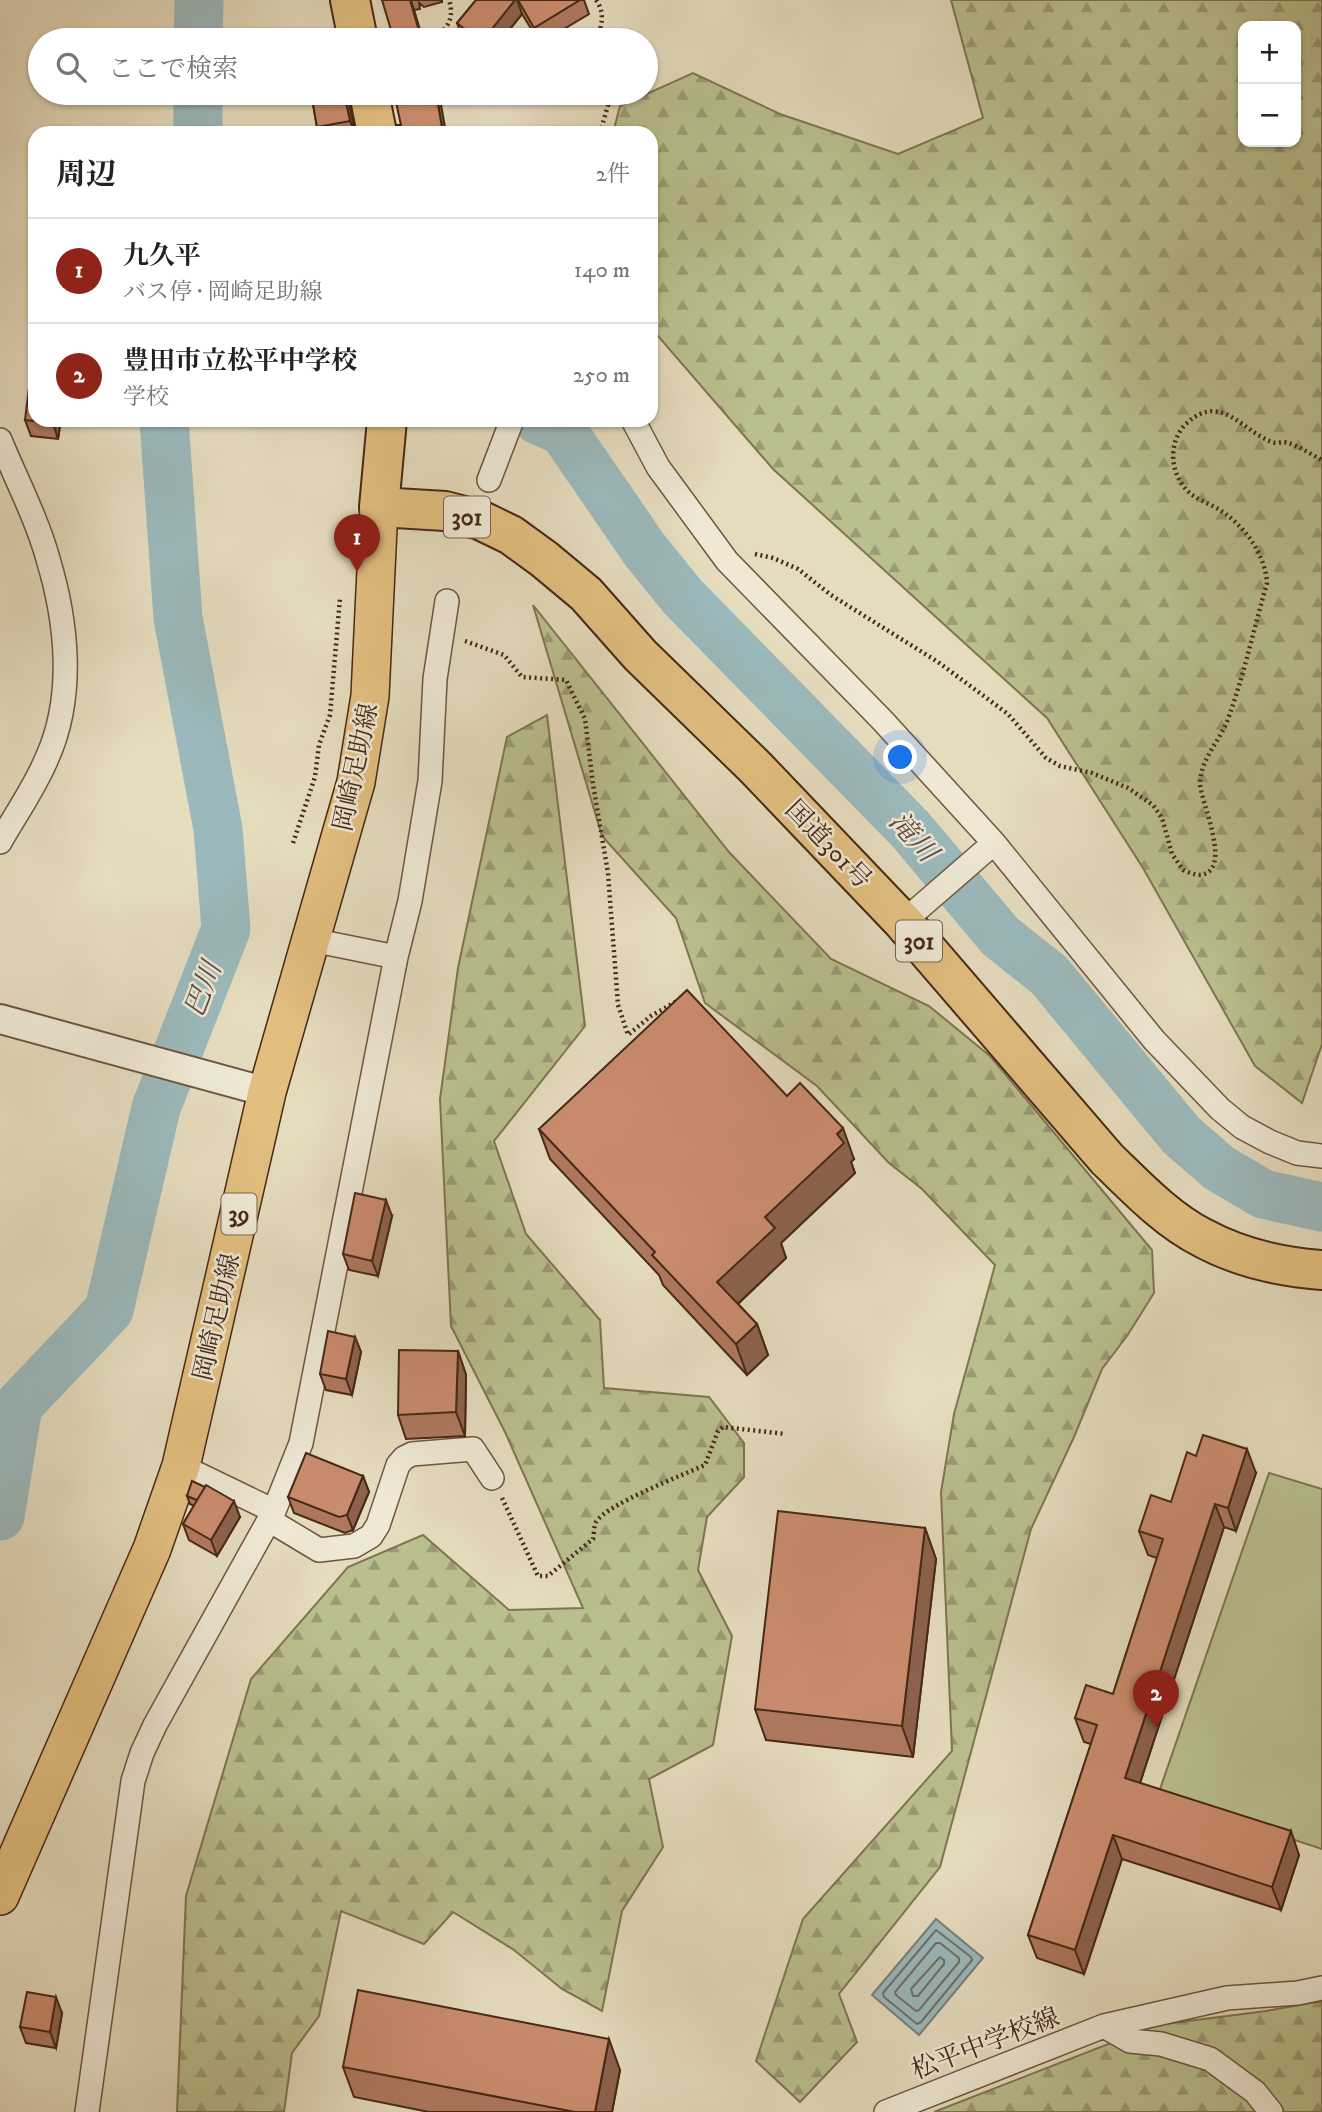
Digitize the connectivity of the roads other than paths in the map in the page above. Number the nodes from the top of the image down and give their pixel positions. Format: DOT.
graph roads {
  1 [pos="350,0"];
  2 [pos="356,28"];
  3 [pos="371,105"];
  4 [pos="376,126"];
  5 [pos="386,427"];
  6 [pos="509,427"];
  7 [pos="637,427"];
  8 [pos="0,440"];
  9 [pos="489,480"];
  10 [pos="379,507"];
  11 [pos="447,601"];
  12 [pos="0,842"];
  13 [pos="994,843"];
  14 [pos="903,922"];
  15 [pos="312,940"];
  16 [pos="396,957"];
  17 [pos="0,1019"];
  18 [pos="267,1092"];
  19 [pos="1322,1156"];
  20 [pos="1322,1270"];
  21 [pos="181,1466"];
  22 [pos="492,1478"];
  23 [pos="272,1516"];
  24 [pos="0,1896"];
  25 [pos="1322,1988"];
  26 [pos="1104,2026"];
  27 [pos="87,2112"];
  28 [pos="886,2112"];
  29 [pos="1271,2112"];
  1 -- 2 [label="highway"];
  3 -- 4 [label="highway"];
  5 -- 10 [label="highway"];
  6 -- 9 [label="street"];
  7 -- 13 [label="street"];
  8 -- 12 [label="street"];
  10 -- 14 [label="highway, 国道301号 / 301"];
  10 -- 15 [label="main road, 岡崎足助線 / 39"];
  11 -- 16 [label="street"];
  13 -- 14 [label="street"];
  13 -- 19 [label="street"];
  14 -- 20 [label="highway, 国道301号 / 301"];
  15 -- 16 [label="street"];
  15 -- 18 [label="main road, 岡崎足助線 / 39"];
  16 -- 23 [label="street"];
  17 -- 18 [label="street"];
  18 -- 21 [label="main road, 岡崎足助線 / 39"];
  21 -- 23 [label="street"];
  21 -- 24 [label="main road, 岡崎足助線 / 39"];
  22 -- 23 [label="street"];
  23 -- 27 [label="street"];
  25 -- 26 [label="street, 松平中学校線"];
  26 -- 28 [label="street, 松平中学校線"];
  26 -- 29 [label="street"];
}
